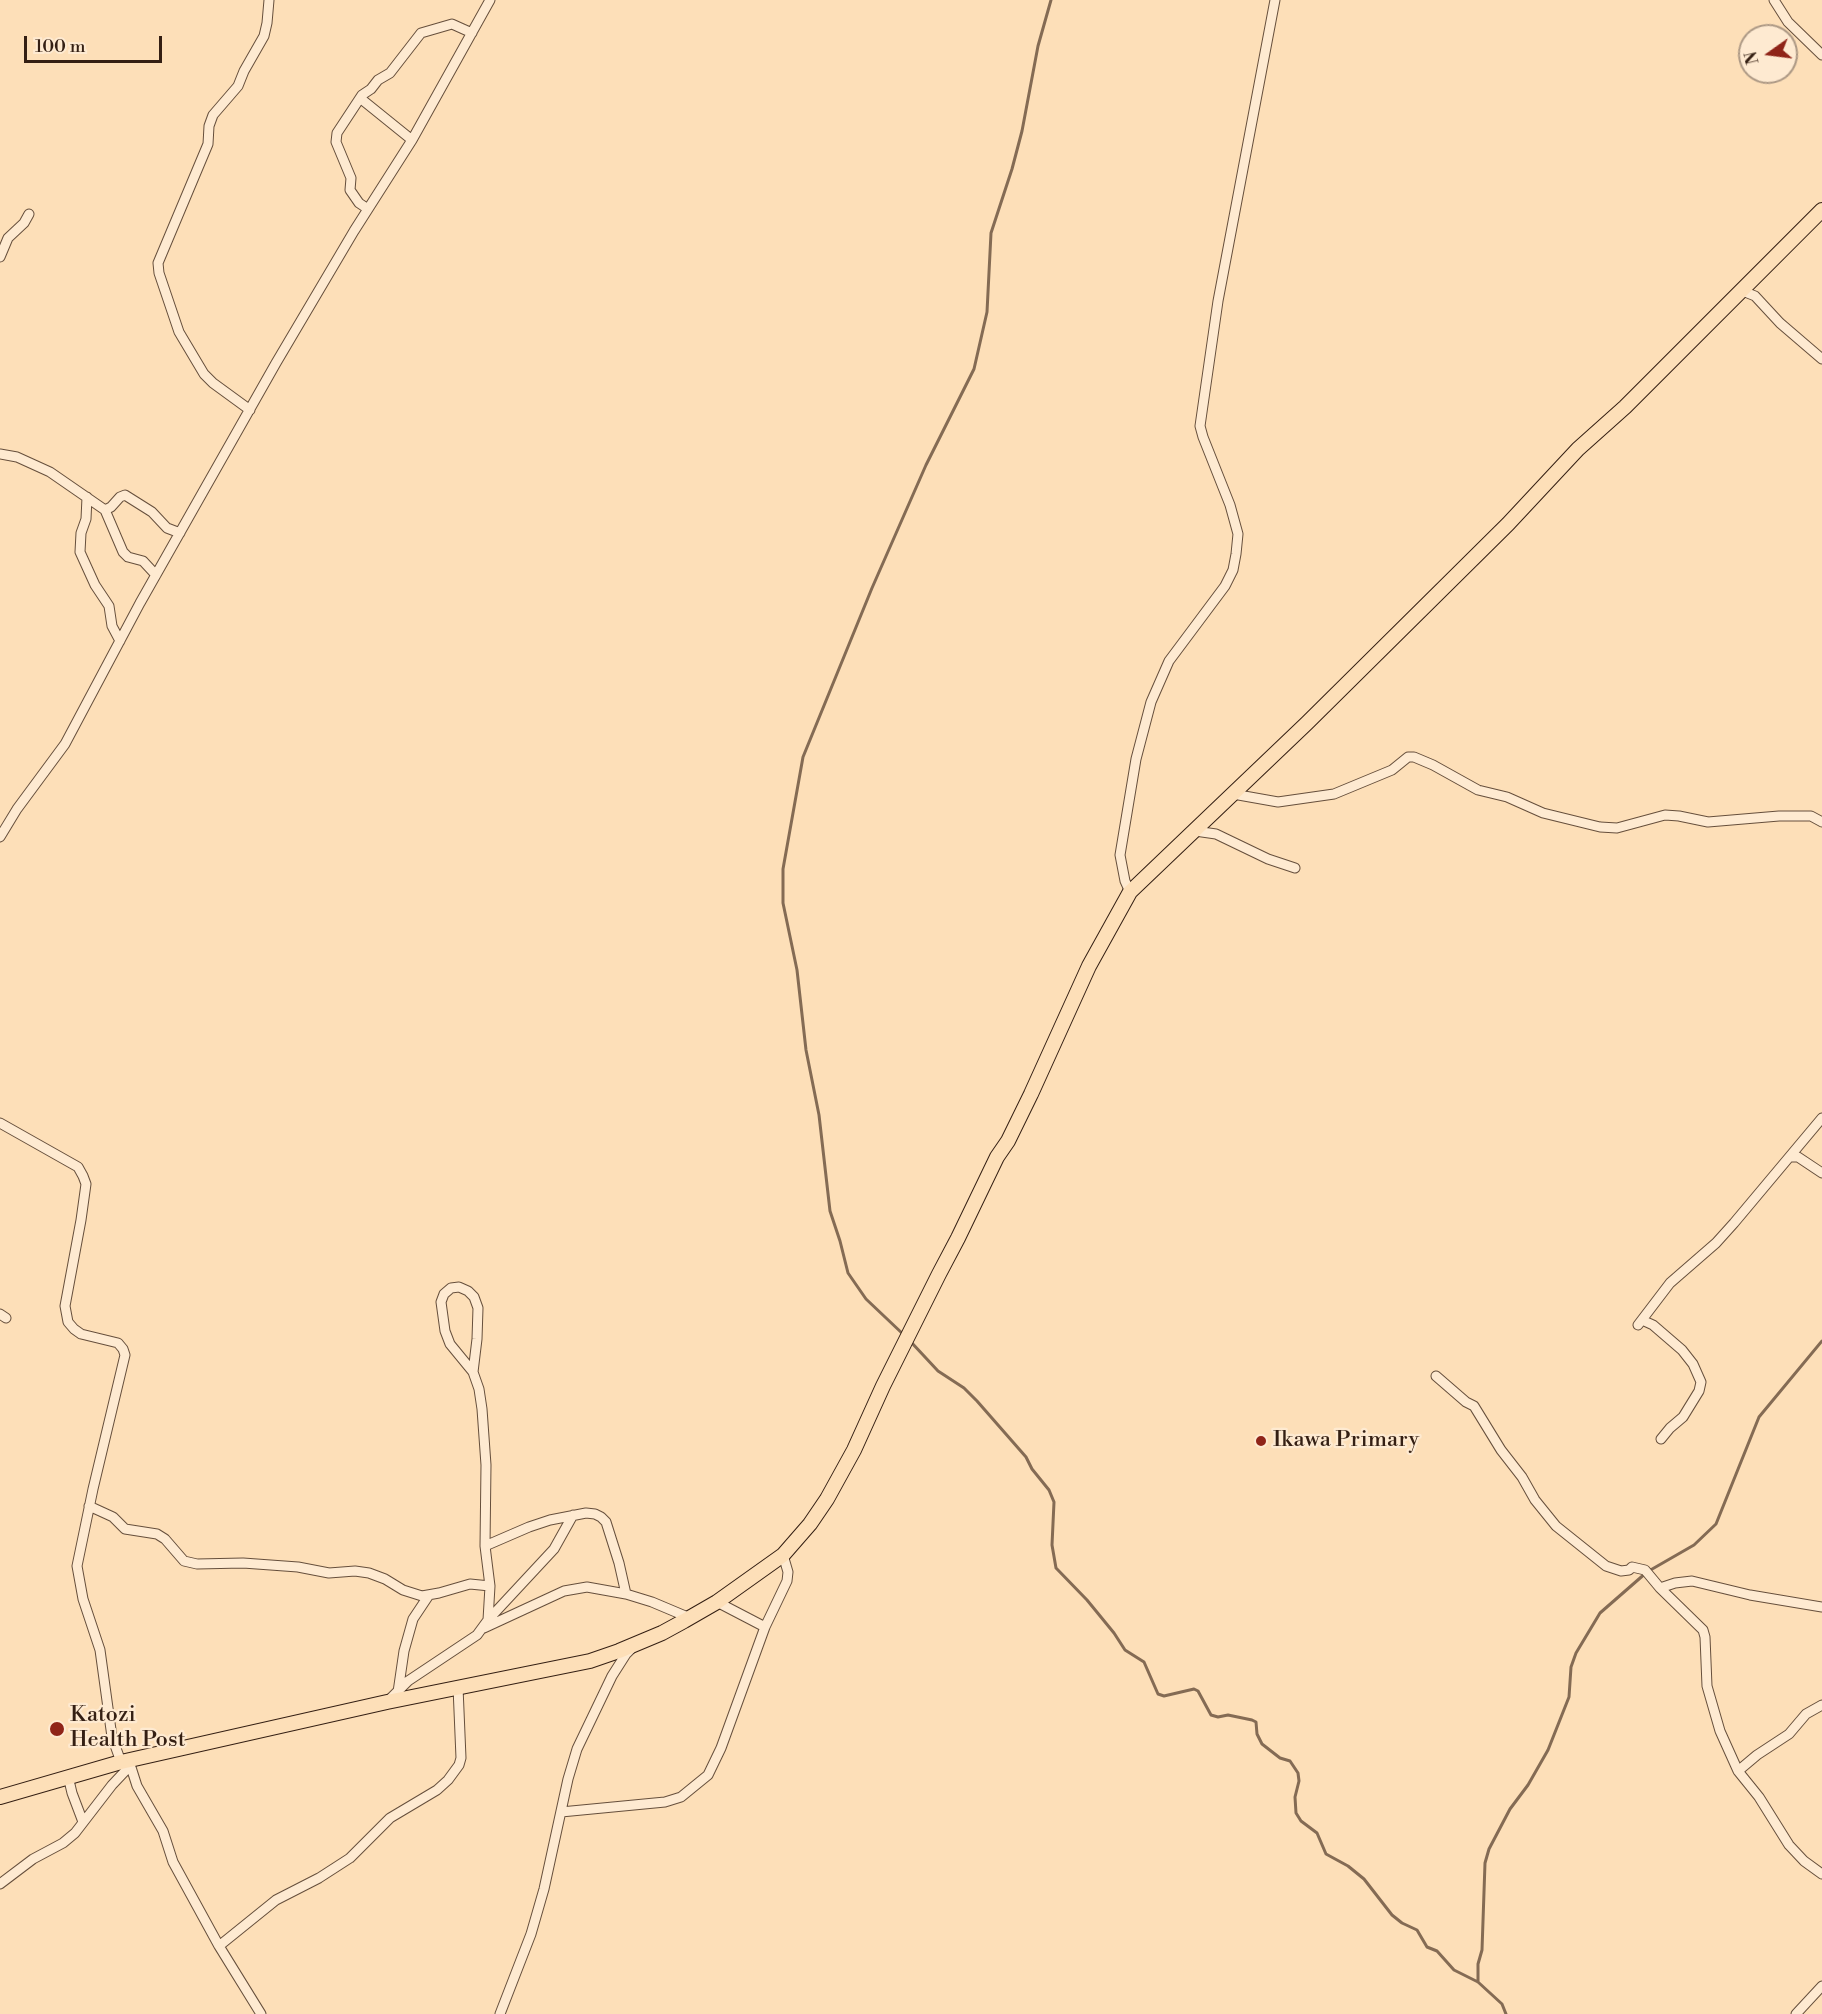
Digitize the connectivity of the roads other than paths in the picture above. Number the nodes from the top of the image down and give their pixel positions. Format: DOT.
graph roads {
  1 [pos="269,0"];
  2 [pos="490,0"];
  3 [pos="1275,0"];
  4 [pos="1774,0"];
  5 [pos="472,33"];
  6 [pos="1822,55"];
  7 [pos="360,98"];
  8 [pos="412,140"];
  9 [pos="368,209"];
  10 [pos="1822,210"];
  11 [pos="29,214"];
  12 [pos="0,257"];
  13 [pos="1740,290"];
  14 [pos="1822,359"];
  15 [pos="250,410"];
  16 [pos="0,454"];
  17 [pos="87,497"];
  18 [pos="105,510"];
  19 [pos="180,533"];
  20 [pos="156,575"];
  21 [pos="120,641"];
  22 [pos="1233,794"];
  23 [pos="1822,822"];
  24 [pos="1195,831"];
  25 [pos="0,837"];
  26 [pos="1295,868"];
  27 [pos="1130,892"];
  28 [pos="1822,1118"];
  29 [pos="0,1123"];
  30 [pos="1790,1157"];
  31 [pos="1822,1173"];
  32 [pos="473,1372"];
  33 [pos="1436,1376"];
  34 [pos="1661,1439"];
  35 [pos="89,1506"];
  36 [pos="573,1515"];
  37 [pos="485,1546"];
  38 [pos="783,1555"];
  39 [pos="490,1586"];
  40 [pos="1660,1588"];
  41 [pos="626,1594"];
  42 [pos="429,1595"];
  43 [pos="717,1602"];
  44 [pos="1822,1607"];
  45 [pos="690,1618"];
  46 [pos="486,1624"];
  47 [pos="765,1627"];
  48 [pos="635,1644"];
  49 [pos="458,1687"];
  50 [pos="398,1692"];
  51 [pos="387,1702"];
  52 [pos="1821,1707"];
  53 [pos="126,1763"];
  54 [pos="1738,1771"];
  55 [pos="68,1776"];
  56 [pos="0,1797"];
  57 [pos="561,1812"];
  58 [pos="83,1822"];
  59 [pos="1822,1874"];
  60 [pos="0,1884"];
  61 [pos="219,1946"];
  62 [pos="1822,1986"];
  63 [pos="261,2014"];
  64 [pos="500,2014"];
  65 [pos="1796,2014"];
  1 -- 15 [label="street"];
  2 -- 5 [label="street"];
  3 -- 27 [label="street"];
  4 -- 6 [label="street"];
  5 -- 7 [label="street"];
  5 -- 8 [label="street"];
  7 -- 8 [label="street"];
  7 -- 9 [label="street"];
  8 -- 9 [label="street"];
  9 -- 15 [label="street"];
  10 -- 13 [label="main road"];
  11 -- 12 [label="street"];
  13 -- 14 [label="street"];
  13 -- 22 [label="main road"];
  15 -- 19 [label="street"];
  16 -- 17 [label="street"];
  17 -- 18 [label="street"];
  17 -- 21 [label="street"];
  18 -- 19 [label="street"];
  18 -- 20 [label="street"];
  19 -- 20 [label="street"];
  20 -- 21 [label="street"];
  21 -- 25 [label="street"];
  22 -- 23 [label="street"];
  22 -- 24 [label="main road"];
  24 -- 26 [label="street"];
  24 -- 27 [label="main road"];
  27 -- 38 [label="main road"];
  28 -- 30 [label="street"];
  29 -- 35 [label="street"];
  30 -- 31 [label="street"];
  30 -- 34 [label="street"];
  32 -- 32 [label="street"];
  32 -- 37 [label="street"];
  33 -- 40 [label="street"];
  35 -- 42 [label="street"];
  35 -- 53 [label="street"];
  36 -- 37 [label="street"];
  36 -- 41 [label="street"];
  36 -- 46 [label="street"];
  37 -- 39 [label="street"];
  38 -- 43 [label="main road"];
  38 -- 47 [label="street"];
  39 -- 42 [label="street"];
  39 -- 46 [label="street"];
  40 -- 44 [label="street"];
  40 -- 54 [label="street"];
  41 -- 45 [label="street"];
  41 -- 46 [label="street"];
  42 -- 50 [label="street"];
  43 -- 45 [label="main road"];
  43 -- 47 [label="street"];
  45 -- 48 [label="main road"];
  46 -- 50 [label="street"];
  47 -- 57 [label="street"];
  48 -- 49 [label="main road"];
  48 -- 57 [label="street"];
  49 -- 51 [label="main road"];
  49 -- 61 [label="street"];
  50 -- 51 [label="street"];
  51 -- 53 [label="main road"];
  52 -- 54 [label="street"];
  53 -- 55 [label="main road"];
  53 -- 58 [label="street"];
  53 -- 61 [label="street"];
  54 -- 59 [label="street"];
  55 -- 56 [label="main road"];
  55 -- 58 [label="street"];
  57 -- 64 [label="street"];
  58 -- 60 [label="street"];
  61 -- 63 [label="street"];
  62 -- 65 [label="street"];
}
